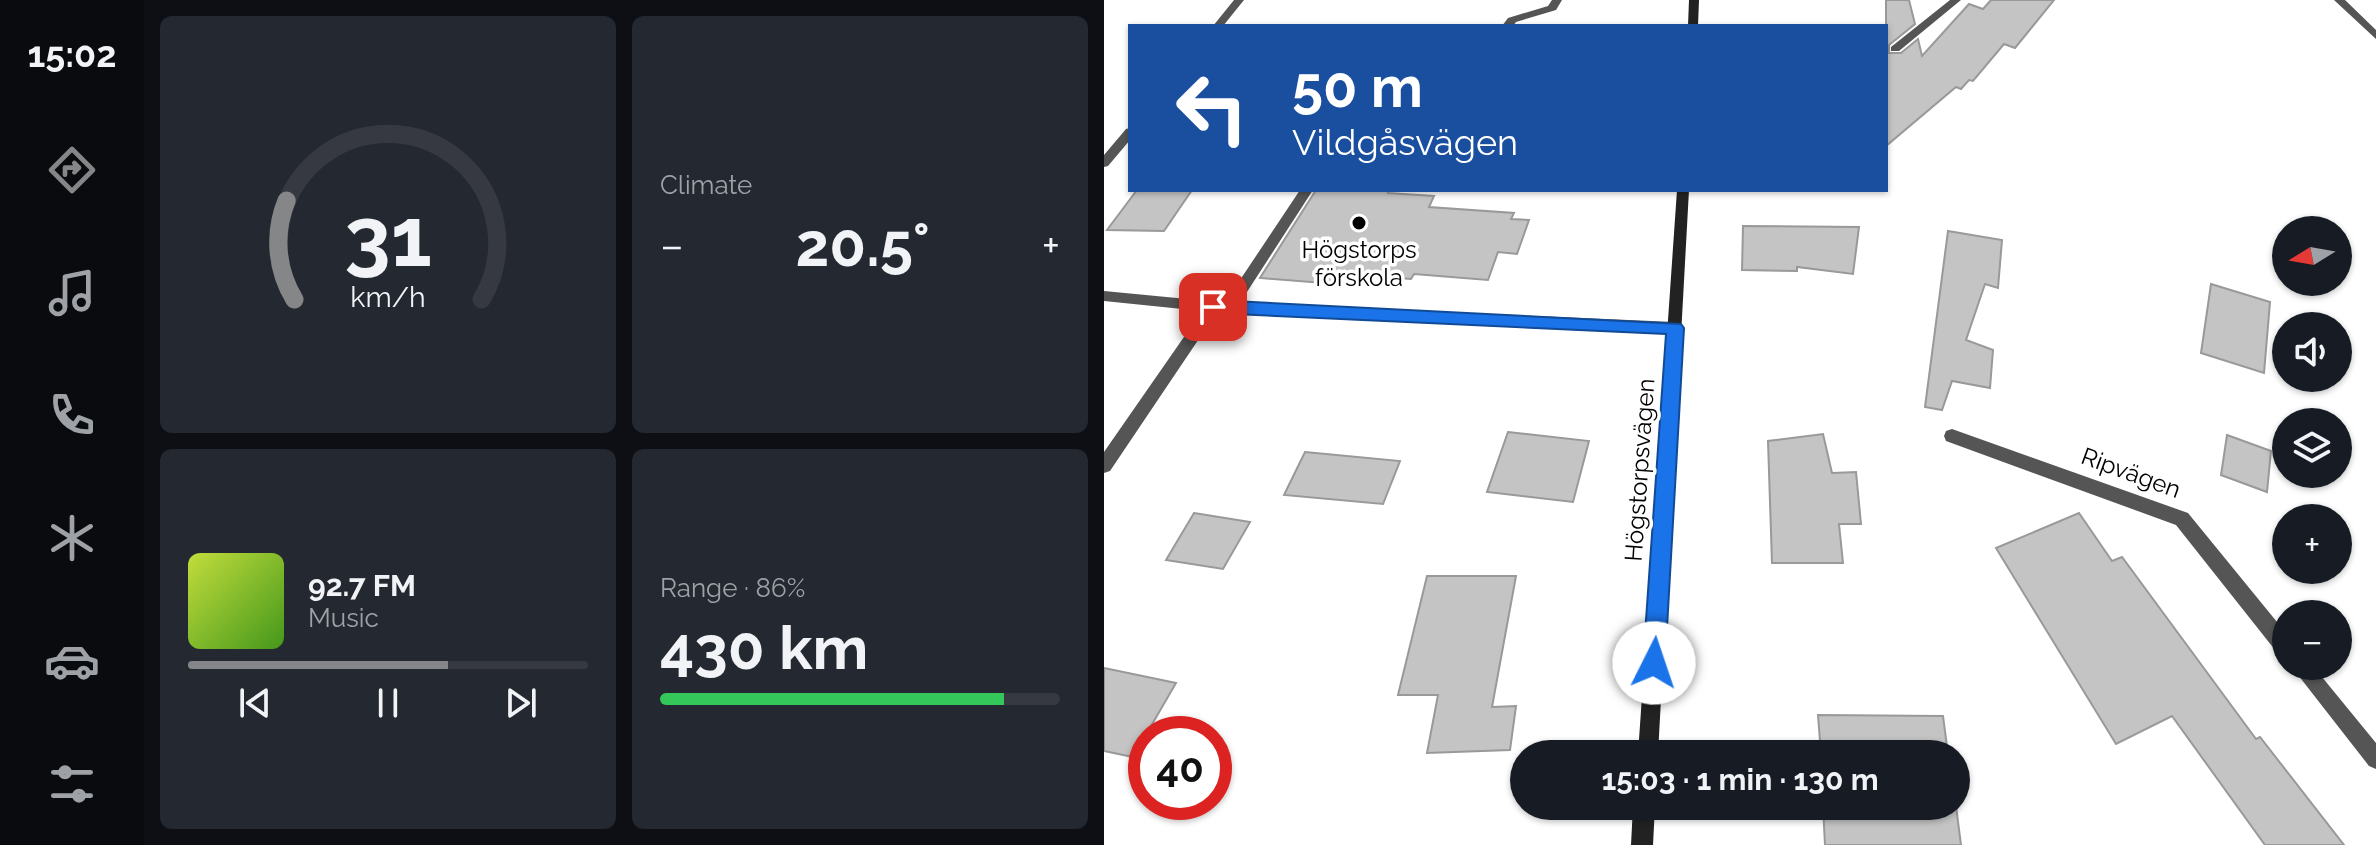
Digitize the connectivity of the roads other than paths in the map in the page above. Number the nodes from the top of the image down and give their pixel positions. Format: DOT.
graph roads {
  1 [pos="1239,0"];
  2 [pos="1557,0"];
  3 [pos="1694,0"];
  4 [pos="1956,0"];
  5 [pos="2339,0"];
  6 [pos="1220,24"];
  7 [pos="1509,24"];
  8 [pos="1693,24"];
  9 [pos="2376,36"];
  10 [pos="1895,49"];
  11 [pos="1128,134"];
  12 [pos="1104,163"];
  13 [pos="1306,192"];
  14 [pos="1683,192"];
  15 [pos="1104,296"];
  16 [pos="1221,307"];
  17 [pos="1675,328"];
  18 [pos="1952,436"];
  19 [pos="1104,466"];
  20 [pos="2272,631"];
  21 [pos="2312,680"];
  22 [pos="1649,740"];
  23 [pos="2376,759"];
  24 [pos="1643,820"];
  25 [pos="1642,845"];
  1 -- 6 [label="street"];
  2 -- 7 [label="street"];
  3 -- 8 [label="street"];
  4 -- 10 [label="street"];
  5 -- 9 [label="street"];
  11 -- 12 [label="street"];
  13 -- 16 [label="street"];
  14 -- 17 [label="street, Högstorpsvägen"];
  15 -- 16 [label="street"];
  16 -- 17 [label="street"];
  16 -- 19 [label="street"];
  17 -- 22 [label="street, Högstorpsvägen"];
  18 -- 20 [label="street, Ripvägen"];
  21 -- 23 [label="street"];
  24 -- 25 [label="street"];
}
